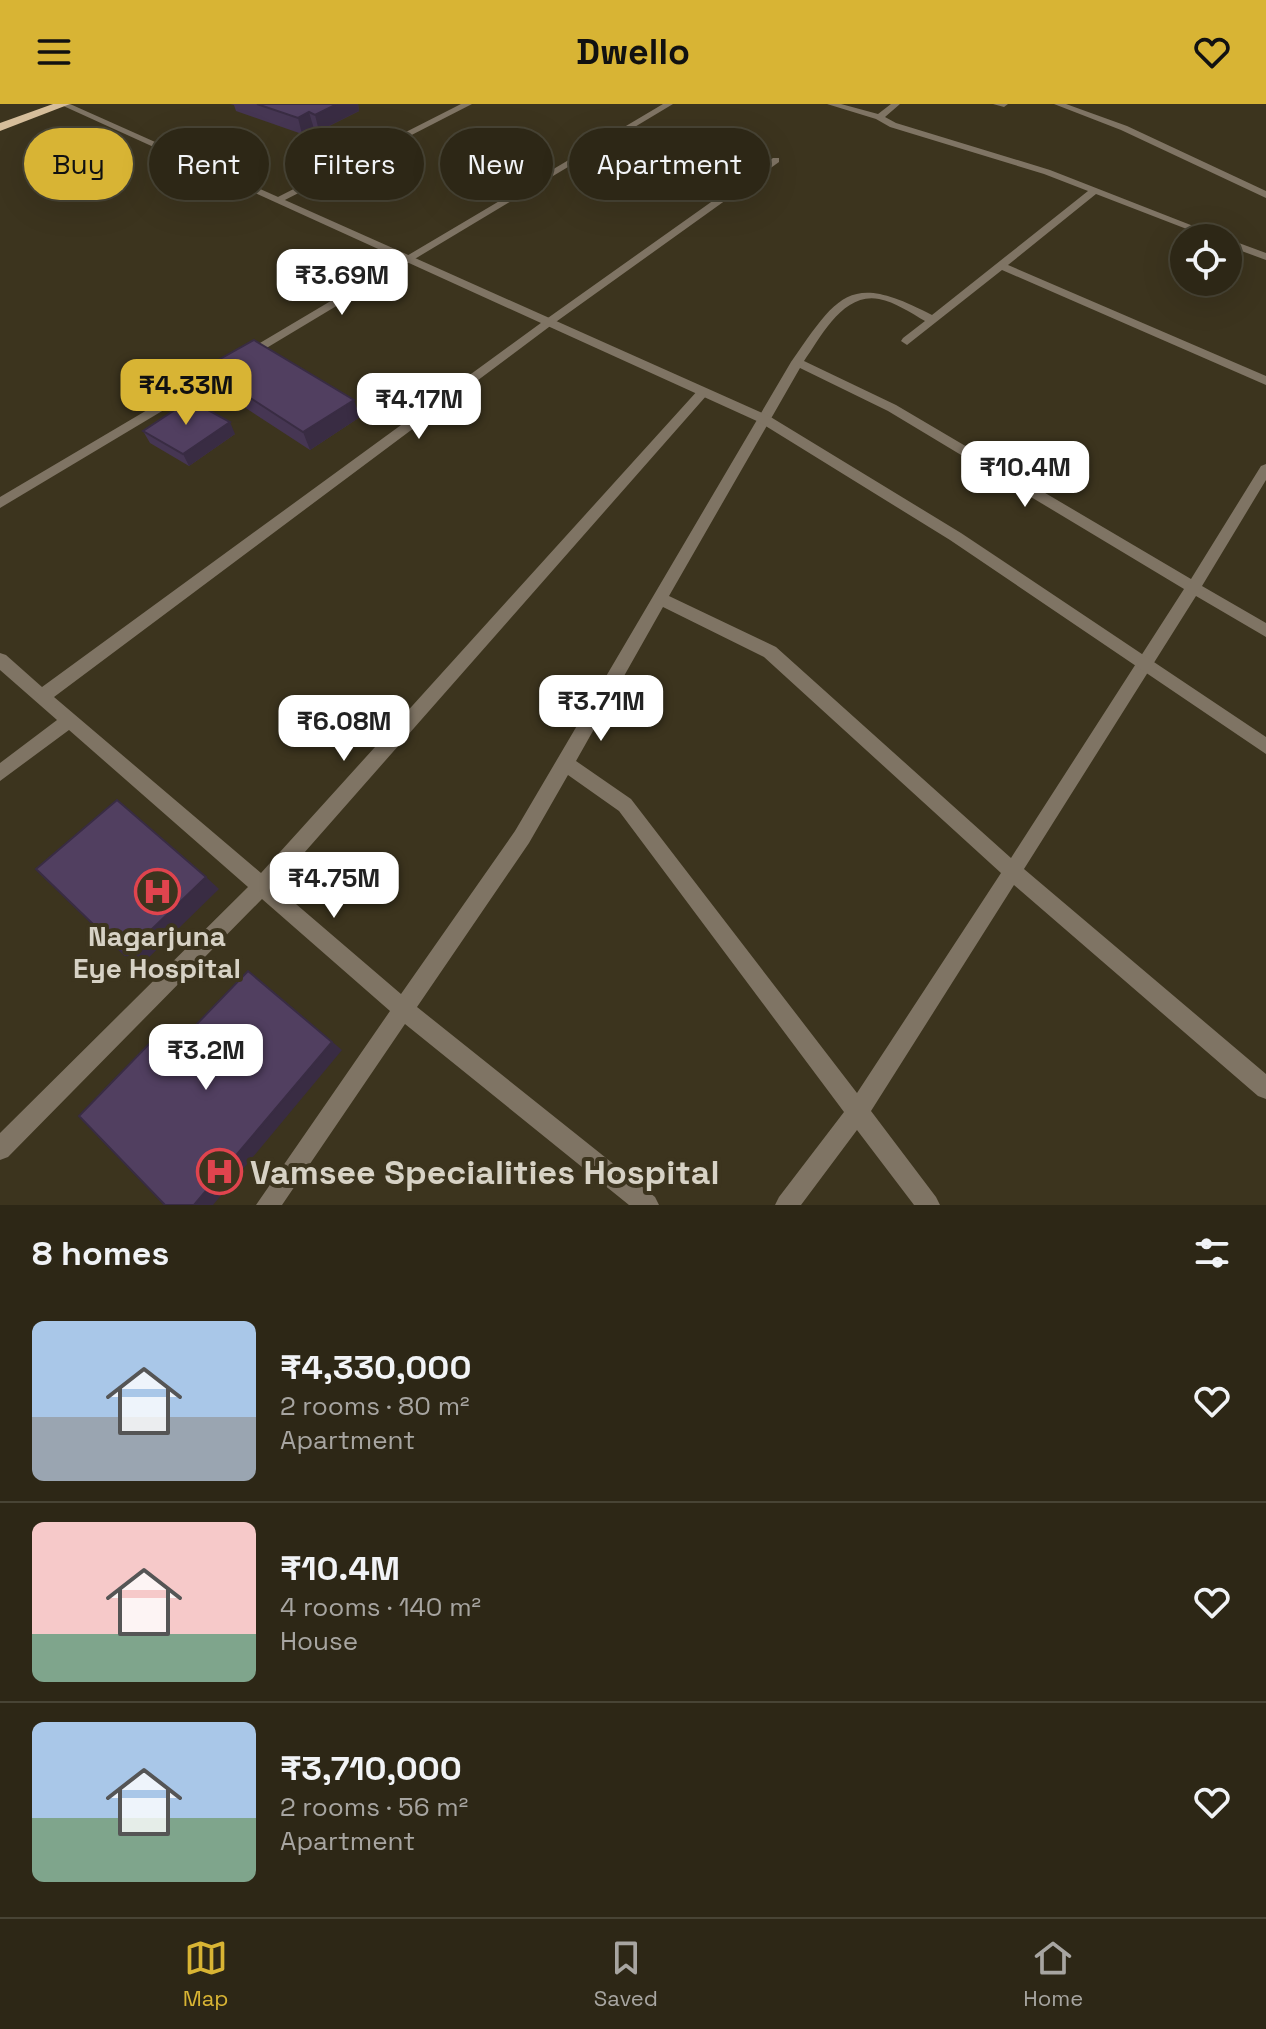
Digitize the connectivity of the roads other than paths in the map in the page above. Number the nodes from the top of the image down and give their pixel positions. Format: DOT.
graph roads {
  1 [pos="63,104"];
  2 [pos="468,104"];
  3 [pos="669,104"];
  4 [pos="831,104"];
  5 [pos="896,104"];
  6 [pos="997,104"];
  7 [pos="1004,104"];
  8 [pos="1058,104"];
  9 [pos="879,117"];
  10 [pos="0,127"];
  11 [pos="776,160"];
  12 [pos="1095,190"];
  13 [pos="1266,195"];
  14 [pos="277,200"];
  15 [pos="1183,224"];
  16 [pos="1242,248"];
  17 [pos="1266,257"];
  18 [pos="405,258"];
  19 [pos="1002,266"];
  20 [pos="933,320"];
  21 [pos="549,322"];
  22 [pos="907,341"];
  23 [pos="797,362"];
  24 [pos="1266,381"];
  25 [pos="703,392"];
  26 [pos="764,419"];
  27 [pos="1266,469"];
  28 [pos="0,503"];
  29 [pos="1193,587"];
  30 [pos="661,599"];
  31 [pos="1266,631"];
  32 [pos="0,660"];
  33 [pos="1145,666"];
  34 [pos="42,696"];
  35 [pos="69,720"];
  36 [pos="1266,746"];
  37 [pos="565,763"];
  38 [pos="0,773"];
  39 [pos="1012,871"];
  40 [pos="262,886"];
  41 [pos="402,1008"];
  42 [pos="1266,1088"];
  43 [pos="858,1111"];
  44 [pos="0,1149"];
  45 [pos="268,1205"];
  46 [pos="647,1205"];
  47 [pos="787,1205"];
  48 [pos="928,1205"];
  1 -- 10 [label="highway"];
  1 -- 14 [label="street"];
  2 -- 14 [label="street"];
  3 -- 18 [label="street"];
  4 -- 9 [label="street"];
  5 -- 9 [label="street"];
  6 -- 7 [label="street"];
  8 -- 13 [label="street"];
  9 -- 12 [label="street"];
  11 -- 21 [label="street"];
  12 -- 15 [label="street"];
  12 -- 19 [label="street"];
  14 -- 18 [label="street"];
  16 -- 17 [label="street"];
  18 -- 21 [label="street"];
  18 -- 28 [label="street"];
  19 -- 20 [label="street"];
  19 -- 24 [label="street"];
  20 -- 22 [label="street"];
  20 -- 23 [label="street"];
  21 -- 25 [label="street"];
  21 -- 34 [label="street"];
  23 -- 26 [label="street"];
  23 -- 29 [label="street"];
  25 -- 26 [label="street"];
  25 -- 40 [label="street"];
  26 -- 30 [label="street"];
  26 -- 33 [label="street"];
  27 -- 29 [label="street"];
  29 -- 31 [label="street"];
  29 -- 33 [label="street"];
  30 -- 37 [label="street"];
  30 -- 39 [label="street"];
  32 -- 34 [label="street"];
  33 -- 36 [label="street"];
  33 -- 39 [label="street"];
  34 -- 35 [label="street"];
  35 -- 38 [label="street"];
  35 -- 40 [label="street"];
  37 -- 41 [label="street"];
  37 -- 43 [label="street"];
  39 -- 42 [label="street"];
  39 -- 43 [label="street"];
  40 -- 41 [label="street"];
  40 -- 44 [label="street"];
  41 -- 45 [label="street"];
  41 -- 46 [label="street"];
  43 -- 47 [label="street"];
  43 -- 48 [label="street"];
}
